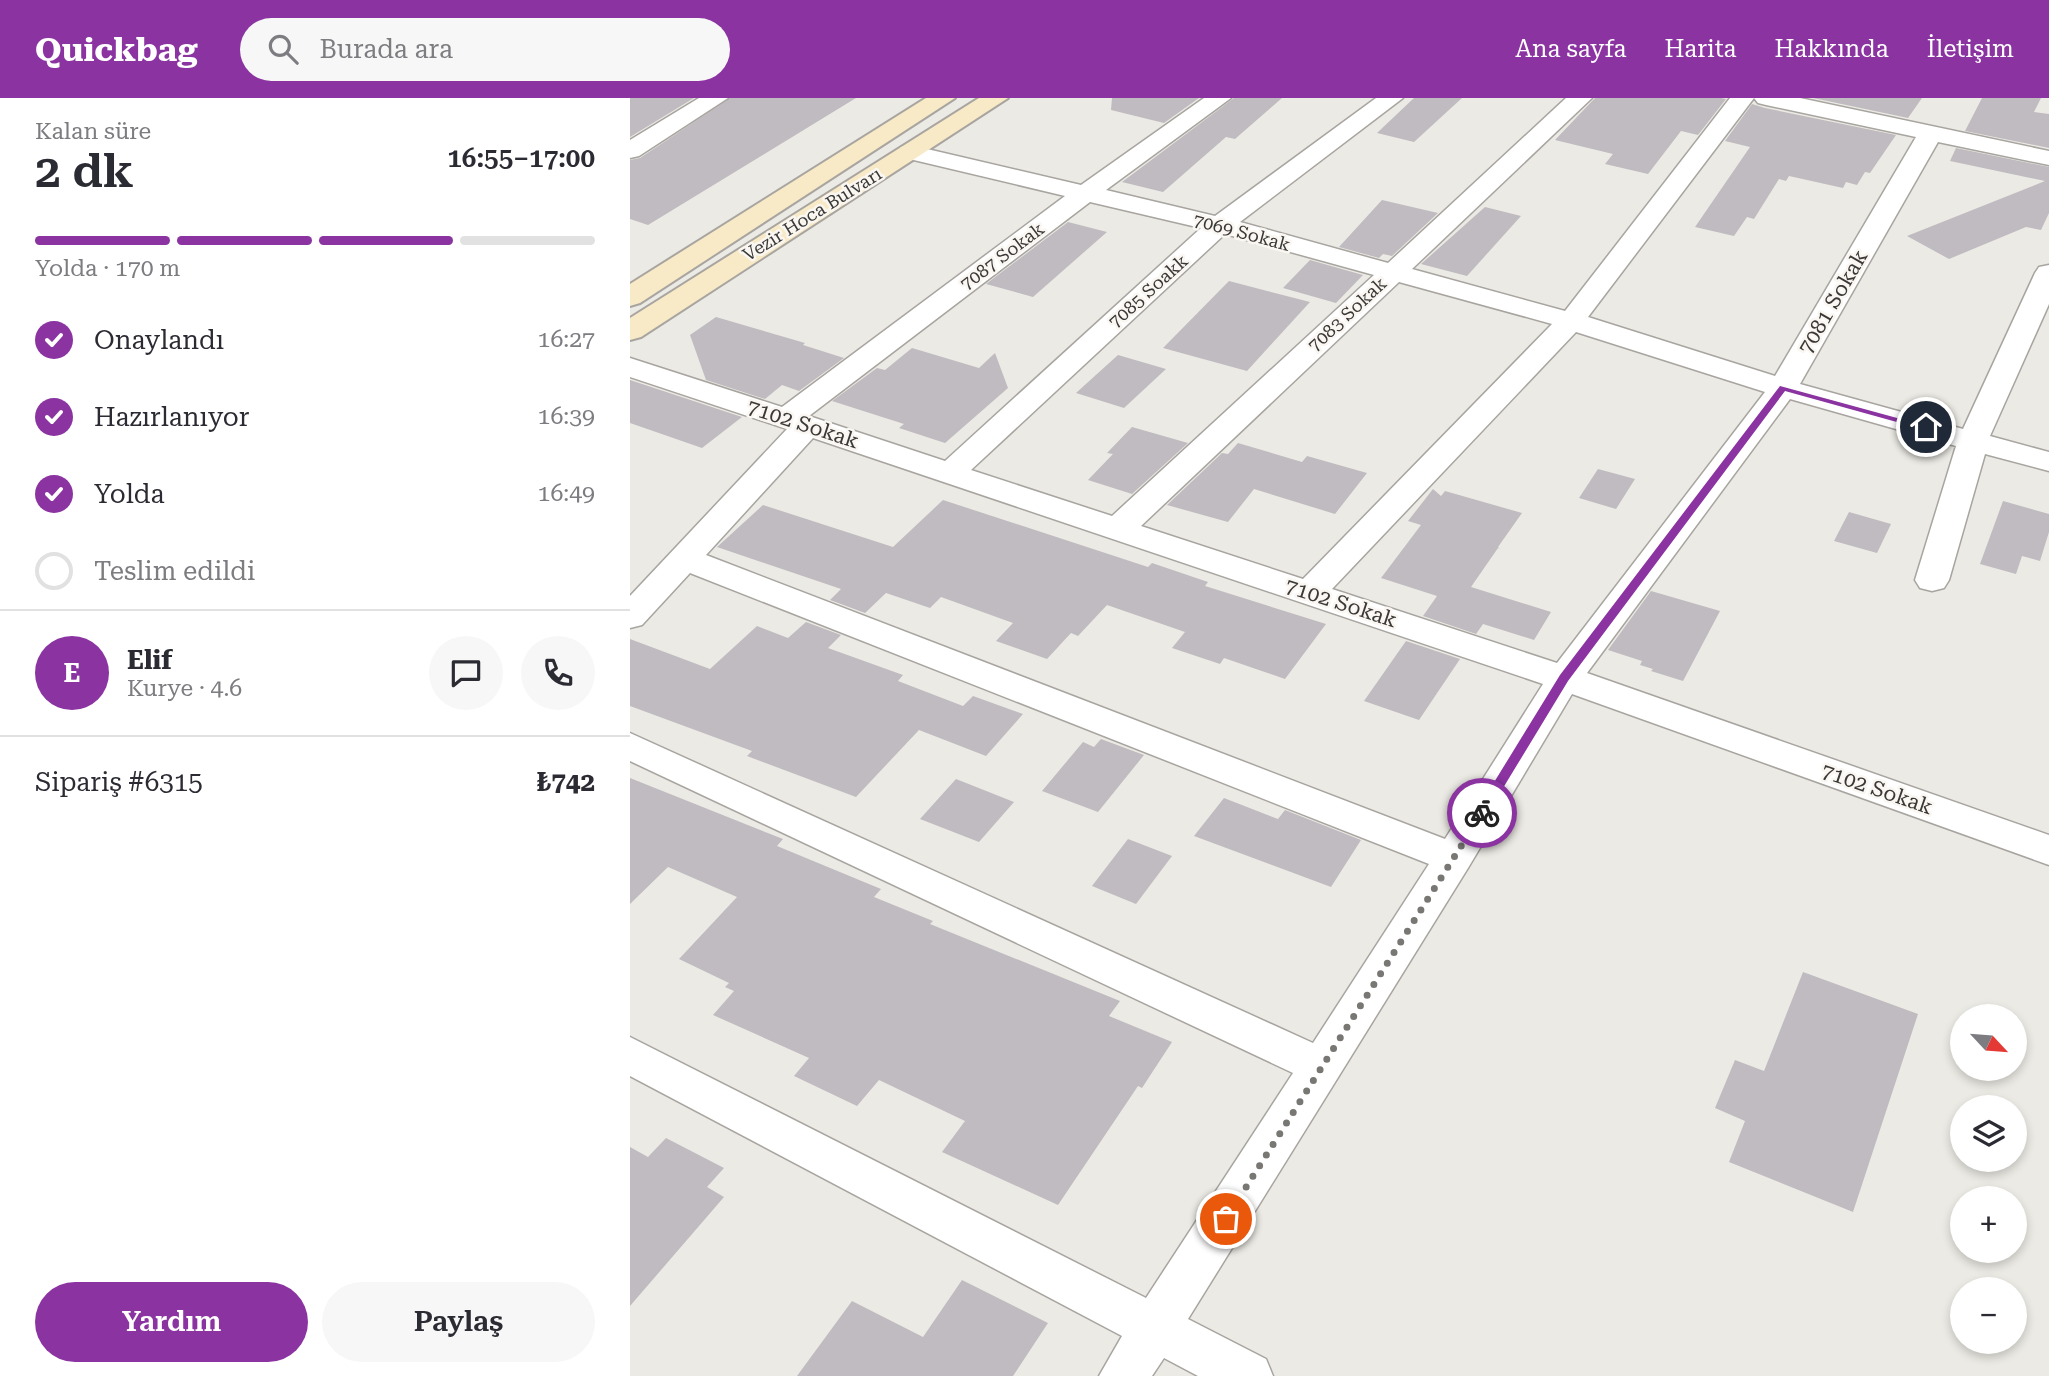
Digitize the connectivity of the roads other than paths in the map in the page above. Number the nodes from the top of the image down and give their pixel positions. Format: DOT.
graph roads {
  1 [pos="716,98"];
  2 [pos="943,98"];
  3 [pos="996,98"];
  4 [pos="1219,98"];
  5 [pos="1391,98"];
  6 [pos="1580,98"];
  7 [pos="1742,98"];
  8 [pos="1766,98"];
  9 [pos="1931,133"];
  10 [pos="630,151"];
  11 [pos="910,152"];
  12 [pos="2049,158"];
  13 [pos="1086,193"];
  14 [pos="1220,225"];
  15 [pos="1392,272"];
  16 [pos="2049,273"];
  17 [pos="630,297"];
  18 [pos="1571,321"];
  19 [pos="630,331"];
  20 [pos="630,367"];
  21 [pos="1783,387"];
  22 [pos="798,421"];
  23 [pos="1973,441"];
  24 [pos="2049,462"];
  25 [pos="950,473"];
  26 [pos="1116,531"];
  27 [pos="686,559"];
  28 [pos="1932,580"];
  29 [pos="1310,592"];
  30 [pos="630,617"];
  31 [pos="1564,678"];
  32 [pos="630,746"];
  33 [pos="2049,850"];
  34 [pos="1454,858"];
  35 [pos="630,1055"];
  36 [pos="1322,1067"];
  37 [pos="1157,1328"];
  38 [pos="1124,1376"];
  39 [pos="1248,1376"];
  1 -- 10 [label="street"];
  2 -- 17 [label="main road, Vezir Hoca Bulvarı"];
  3 -- 11 [label="main road, Vezir Hoca Bulvarı"];
  4 -- 13 [label="street, 7087 Sokak"];
  5 -- 14 [label="street, 7085 Soakk"];
  6 -- 15 [label="street, 7083 Sokak"];
  7 -- 18 [label="street"];
  8 -- 9 [label="street"];
  9 -- 12 [label="street"];
  9 -- 21 [label="street, 7081 Sokak"];
  11 -- 13 [label="street, 7069 Sokak"];
  11 -- 19 [label="main road, Vezir Hoca Bulvarı"];
  13 -- 14 [label="street, 7069 Sokak"];
  13 -- 22 [label="street, 7087 Sokak"];
  14 -- 15 [label="street, 7069 Sokak"];
  14 -- 25 [label="street, 7085 Soakk"];
  15 -- 18 [label="street, 7069 Sokak"];
  15 -- 26 [label="street, 7083 Sokak"];
  16 -- 23 [label="street"];
  18 -- 21 [label="street, 7069 Sokak"];
  18 -- 29 [label="street"];
  20 -- 22 [label="street, 7102 Sokak"];
  21 -- 23 [label="street, 7069 Sokak"];
  21 -- 31 [label="street, 7081 Sokak"];
  22 -- 25 [label="street, 7102 Sokak"];
  22 -- 27 [label="street, 7087 Sokak"];
  23 -- 24 [label="street, 7069 Sokak"];
  23 -- 28 [label="street"];
  25 -- 26 [label="street, 7102 Sokak"];
  26 -- 29 [label="street, 7102 Sokak"];
  27 -- 30 [label="street, 7087 Sokak"];
  27 -- 34 [label="street"];
  29 -- 31 [label="street, 7102 Sokak"];
  31 -- 33 [label="street, 7102 Sokak"];
  31 -- 34 [label="street, 7081 Sokak"];
  32 -- 36 [label="street"];
  34 -- 36 [label="street, 7081 Sokak"];
  35 -- 37 [label="street"];
  36 -- 37 [label="street, 7081 Sokak"];
  37 -- 38 [label="street, 7081 Sokak"];
  37 -- 39 [label="street"];
}
